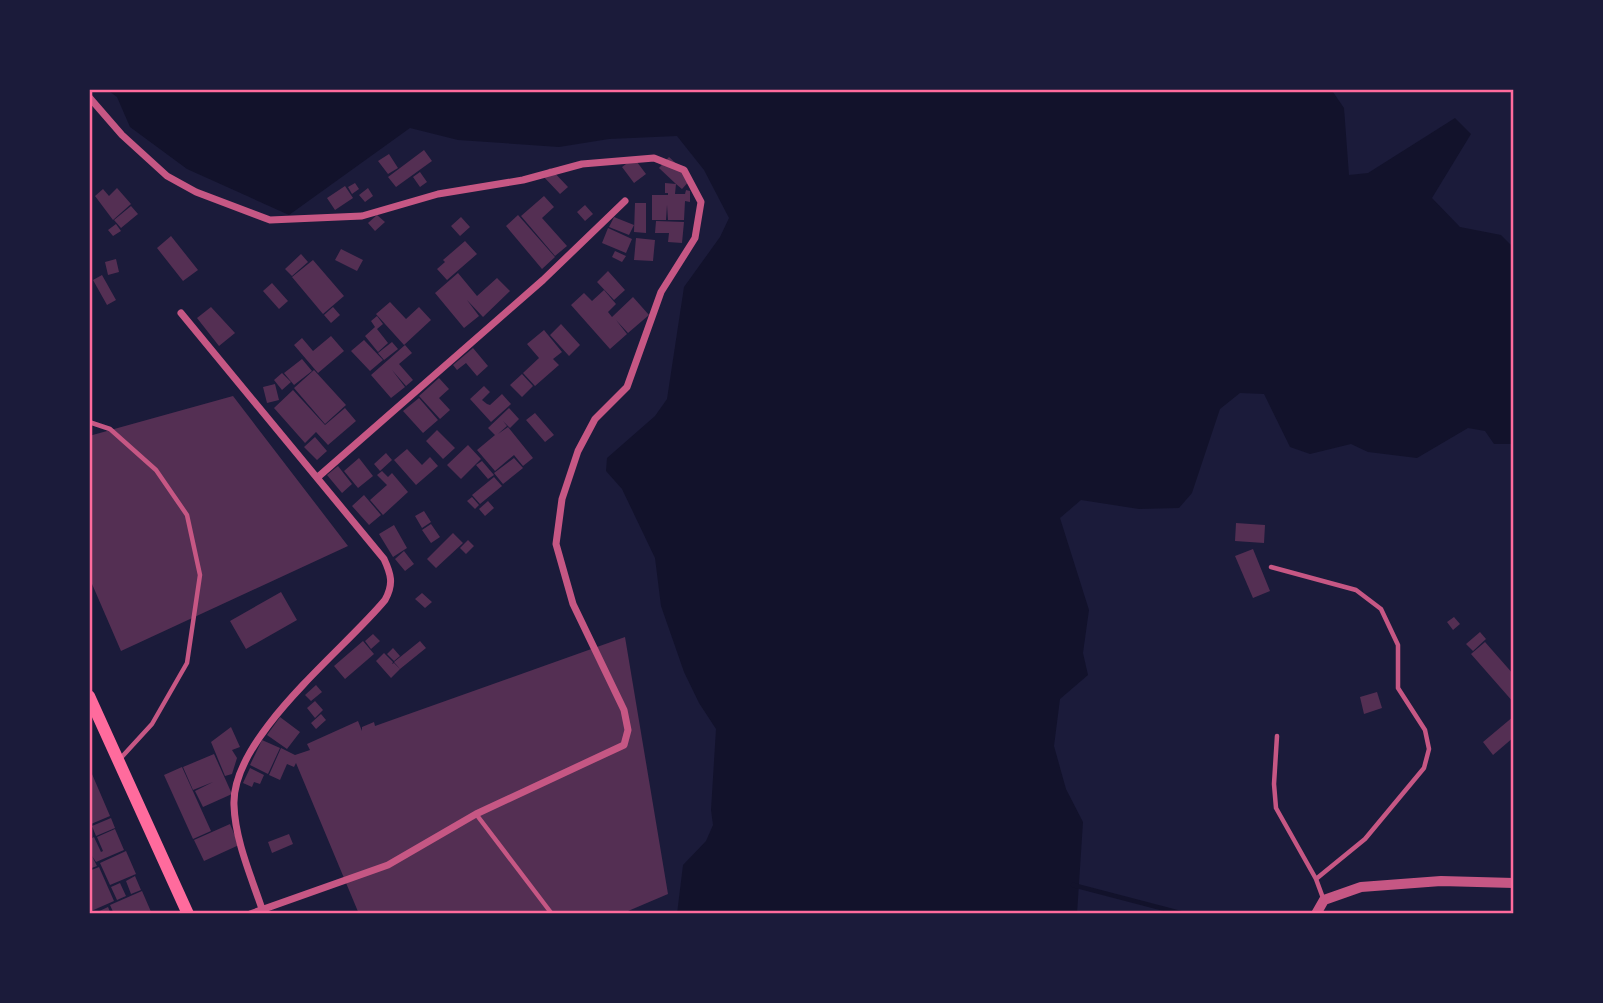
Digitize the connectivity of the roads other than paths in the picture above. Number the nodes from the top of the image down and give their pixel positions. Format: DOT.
graph roads {
  1 [pos="89,97"];
  2 [pos="625,201"];
  3 [pos="181,313"];
  4 [pos="89,422"];
  5 [pos="318,477"];
  6 [pos="1271,567"];
  7 [pos="91,704"];
  8 [pos="1278,737"];
  9 [pos="119,761"];
  10 [pos="476,814"];
  11 [pos="1316,879"];
  12 [pos="1514,883"];
  13 [pos="1324,900"];
  14 [pos="262,909"];
  15 [pos="187,914"];
  16 [pos="250,914"];
  17 [pos="552,914"];
  18 [pos="1316,914"];
  1 -- 10 [label="street"];
  2 -- 5 [label="street"];
  3 -- 5 [label="street"];
  4 -- 9 [label="lane"];
  5 -- 14 [label="street"];
  6 -- 11 [label="lane"];
  7 -- 9 [label="main road"];
  8 -- 11 [label="lane"];
  9 -- 15 [label="main road"];
  10 -- 14 [label="street"];
  10 -- 17 [label="lane"];
  11 -- 13 [label="lane"];
  12 -- 13 [label="street"];
  13 -- 18 [label="street"];
  14 -- 16 [label="street"];
}
